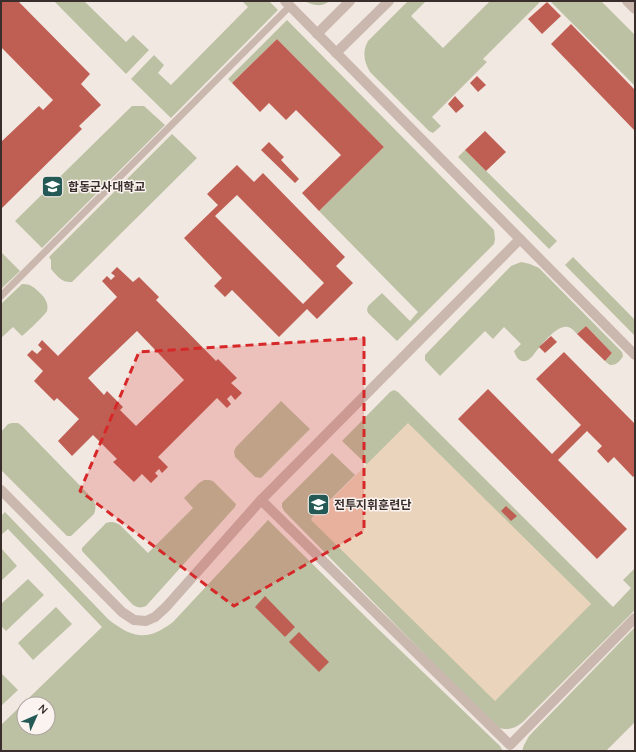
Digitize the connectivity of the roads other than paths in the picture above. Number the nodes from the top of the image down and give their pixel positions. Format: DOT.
graph roads {
  1 [pos="350,1"];
  2 [pos="389,1"];
  3 [pos="627,1"];
  4 [pos="287,4"];
  5 [pos="635,9"];
  6 [pos="317,34"];
  7 [pos="336,53"];
  8 [pos="520,239"];
  9 [pos="1,296"];
  10 [pos="635,355"];
  11 [pos="1,490"];
  12 [pos="261,500"];
  13 [pos="635,618"];
  14 [pos="511,748"];
  1 -- 6 [label="street"];
  2 -- 7 [label="street"];
  3 -- 5 [label="street"];
  4 -- 6 [label="street"];
  4 -- 9 [label="lane"];
  6 -- 7 [label="street"];
  7 -- 8 [label="street"];
  8 -- 10 [label="street"];
  8 -- 12 [label="street"];
  11 -- 12 [label="street"];
  12 -- 14 [label="street"];
  13 -- 14 [label="street"];
}
